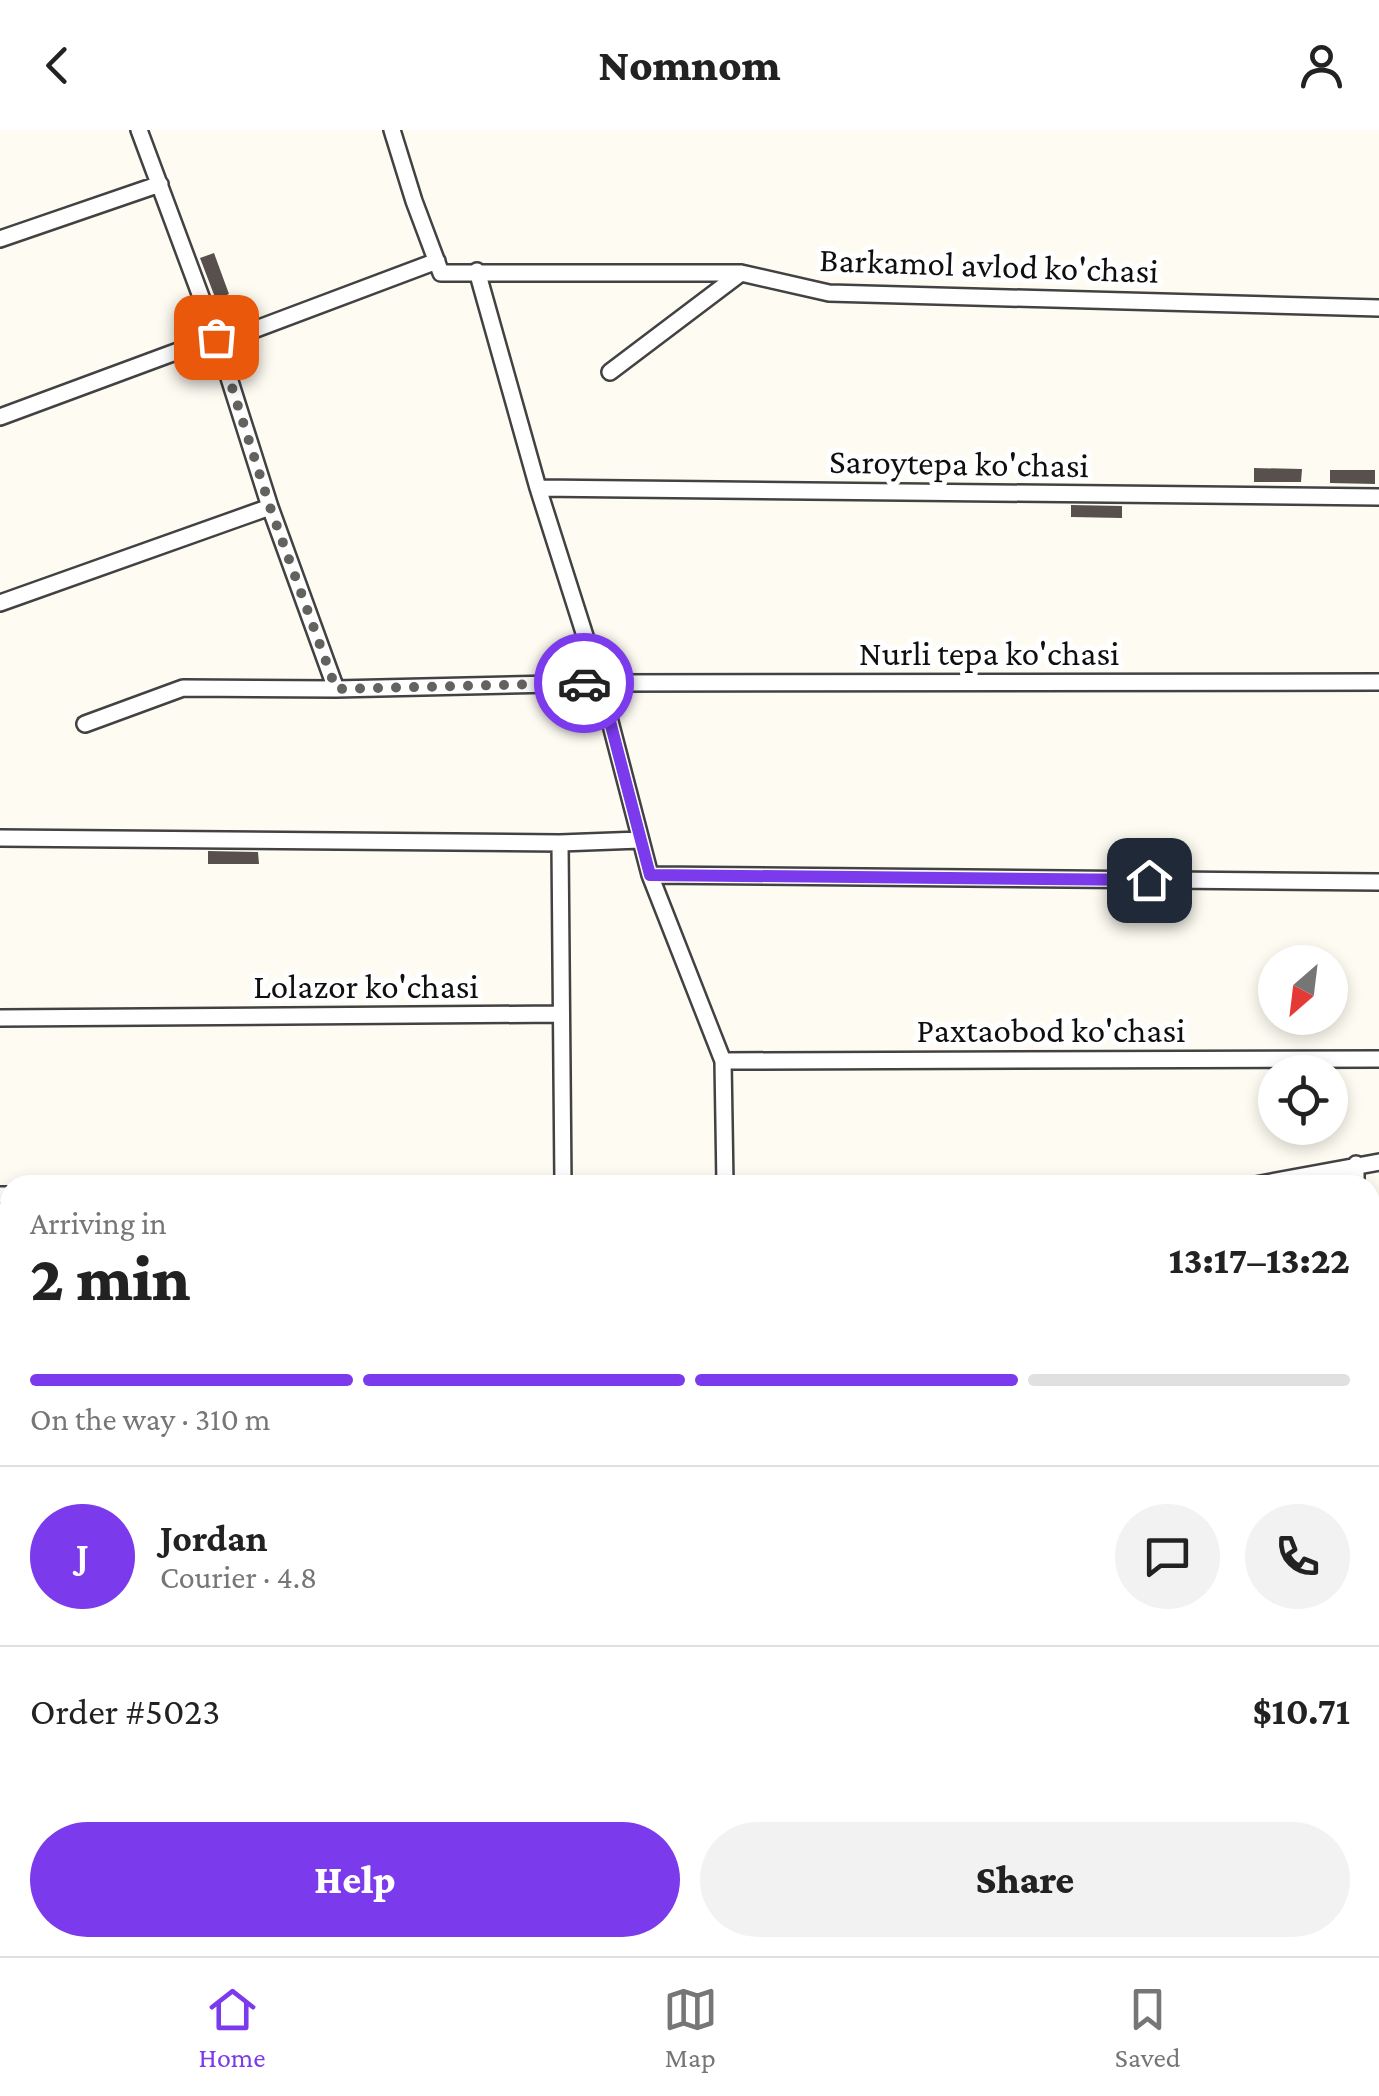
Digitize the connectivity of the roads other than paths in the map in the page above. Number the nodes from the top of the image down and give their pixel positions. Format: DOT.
graph roads {
  1 [pos="139,130"];
  2 [pos="392,130"];
  3 [pos="160,184"];
  4 [pos="0,239"];
  5 [pos="437,261"];
  6 [pos="478,272"];
  7 [pos="740,273"];
  8 [pos="1379,308"];
  9 [pos="218,340"];
  10 [pos="610,372"];
  11 [pos="0,417"];
  12 [pos="538,488"];
  13 [pos="1379,497"];
  14 [pos="270,507"];
  15 [pos="0,603"];
  16 [pos="1379,682"];
  17 [pos="600,683"];
  18 [pos="336,689"];
  19 [pos="85,724"];
  20 [pos="0,838"];
  21 [pos="640,840"];
  22 [pos="560,844"];
  23 [pos="650,875"];
  24 [pos="1379,882"];
  25 [pos="561,1014"];
  26 [pos="0,1018"];
  27 [pos="1379,1059"];
  28 [pos="723,1060"];
  29 [pos="1379,1162"];
  30 [pos="1356,1164"];
  31 [pos="563,1175"];
  32 [pos="725,1175"];
  33 [pos="1303,1175"];
  34 [pos="1356,1175"];
  1 -- 3 [label="street"];
  2 -- 5 [label="street"];
  3 -- 4 [label="street"];
  3 -- 9 [label="street"];
  5 -- 6 [label="street, Barkamol avlod ko'chasi"];
  5 -- 9 [label="street"];
  6 -- 7 [label="street, Barkamol avlod ko'chasi"];
  6 -- 12 [label="street"];
  7 -- 8 [label="street, Barkamol avlod ko'chasi"];
  7 -- 10 [label="street"];
  9 -- 11 [label="street"];
  9 -- 14 [label="street"];
  12 -- 13 [label="street, Saroytepa ko'chasi"];
  12 -- 17 [label="street"];
  14 -- 15 [label="street"];
  14 -- 18 [label="street"];
  16 -- 17 [label="street, Nurli tepa ko'chasi"];
  17 -- 18 [label="street, Nurli tepa ko'chasi"];
  17 -- 21 [label="street"];
  18 -- 19 [label="street, Nurli tepa ko'chasi"];
  20 -- 22 [label="street"];
  21 -- 22 [label="street"];
  21 -- 23 [label="street"];
  22 -- 25 [label="street"];
  23 -- 24 [label="street"];
  23 -- 28 [label="street"];
  25 -- 26 [label="street, Lolazor ko'chasi"];
  25 -- 31 [label="street"];
  27 -- 28 [label="street, Paxtaobod ko'chasi"];
  28 -- 32 [label="street"];
  29 -- 30 [label="street"];
  30 -- 33 [label="street"];
  30 -- 34 [label="street"];
}
